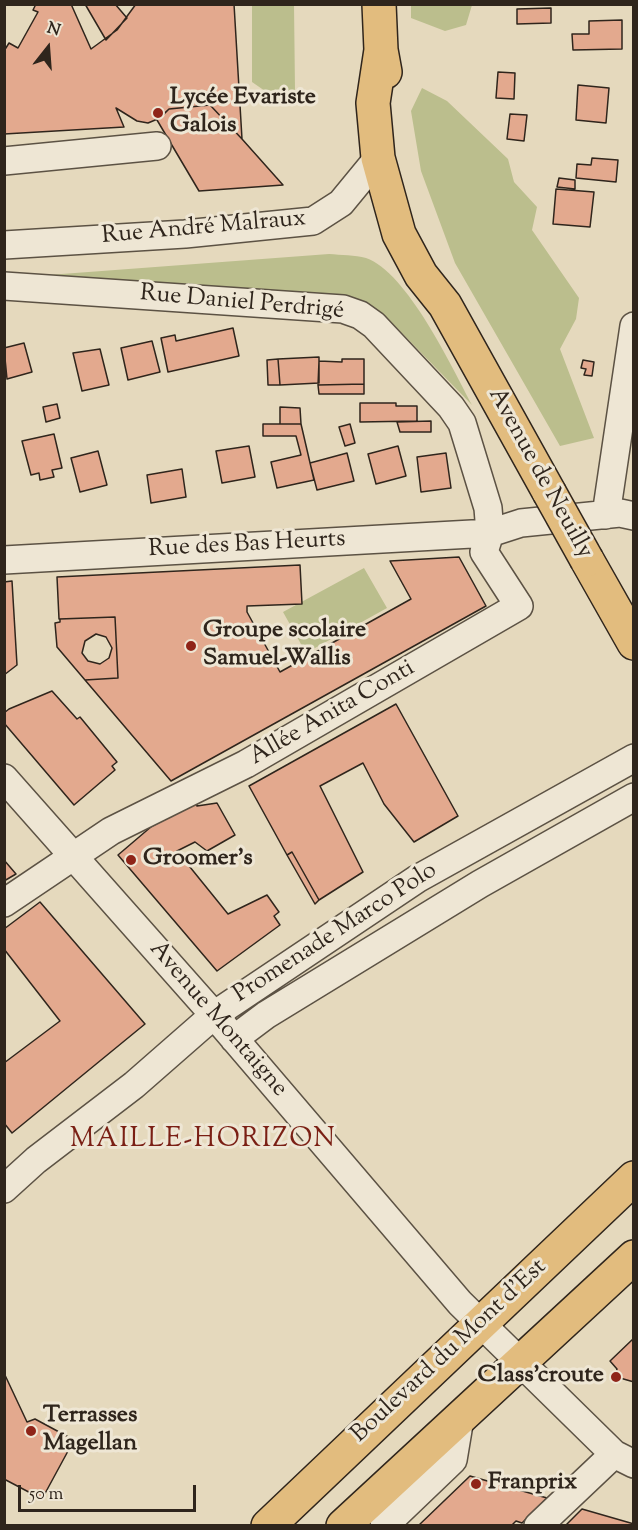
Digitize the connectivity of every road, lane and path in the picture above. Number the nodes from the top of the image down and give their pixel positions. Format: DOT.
graph roads {
  1 [pos="380,4"];
  2 [pos="381,50"];
  3 [pos="157,146"];
  4 [pos="378,158"];
  5 [pos="4,161"];
  6 [pos="4,244"];
  7 [pos="4,286"];
  8 [pos="445,305"];
  9 [pos="633,327"];
  10 [pos="606,515"];
  11 [pos="633,516"];
  12 [pos="490,533"];
  13 [pos="4,560"];
  14 [pos="633,643"];
  15 [pos="633,758"];
  16 [pos="4,778"];
  17 [pos="633,797"];
  18 [pos="73,857"];
  19 [pos="4,903"];
  20 [pos="213,1015"];
  21 [pos="234,1039"];
  22 [pos="633,1178"];
  23 [pos="4,1189"];
  24 [pos="633,1257"];
  25 [pos="480,1323"];
  26 [pos="522,1362"];
  27 [pos="460,1418"];
  28 [pos="624,1459"];
  29 [pos="275,1523"];
  30 [pos="343,1526"];
  31 [pos="384,1526"];
  32 [pos="538,1526"];
  1 -- 2 [label="main road, Avenue de Neuilly"];
  2 -- 4 [label="main road, Avenue de Neuilly"];
  2 -- 8 [label="main road, Avenue de Neuilly"];
  3 -- 5 [label="street"];
  4 -- 6 [label="street, Rue André Malraux"];
  4 -- 8 [label="main road, Avenue de Neuilly"];
  7 -- 12 [label="street, Rue Daniel Perdrigé"];
  8 -- 14 [label="main road, Avenue de Neuilly, bridge"];
  9 -- 10 [label="street"];
  10 -- 11 [label="street, Rue des Bas Heurts"];
  10 -- 12 [label="street, Rue des Bas Heurts"];
  12 -- 13 [label="street, Rue des Bas Heurts"];
  12 -- 18 [label="street, Allée Anita Conti"];
  15 -- 20 [label="street, Promenade Marco Polo"];
  16 -- 18 [label="street, Avenue Montaigne"];
  17 -- 21 [label="street"];
  18 -- 19 [label="street"];
  18 -- 20 [label="street, Avenue Montaigne"];
  20 -- 21 [label="street, Avenue Montaigne"];
  20 -- 23 [label="street, Promenade Marco Polo"];
  21 -- 25 [label="street, Avenue Montaigne"];
  22 -- 25 [label="main road, Boulevard du Mont d'Est"];
  24 -- 26 [label="main road"];
  25 -- 26 [label="street, Avenue Montaigne"];
  25 -- 29 [label="main road, Boulevard du Mont d'Est"];
  26 -- 27 [label="main road"];
  26 -- 28 [label="street, Avenue Montaigne"];
  27 -- 30 [label="main road"];
  27 -- 31 [label="street"];
  28 -- 32 [label="street"];
}
